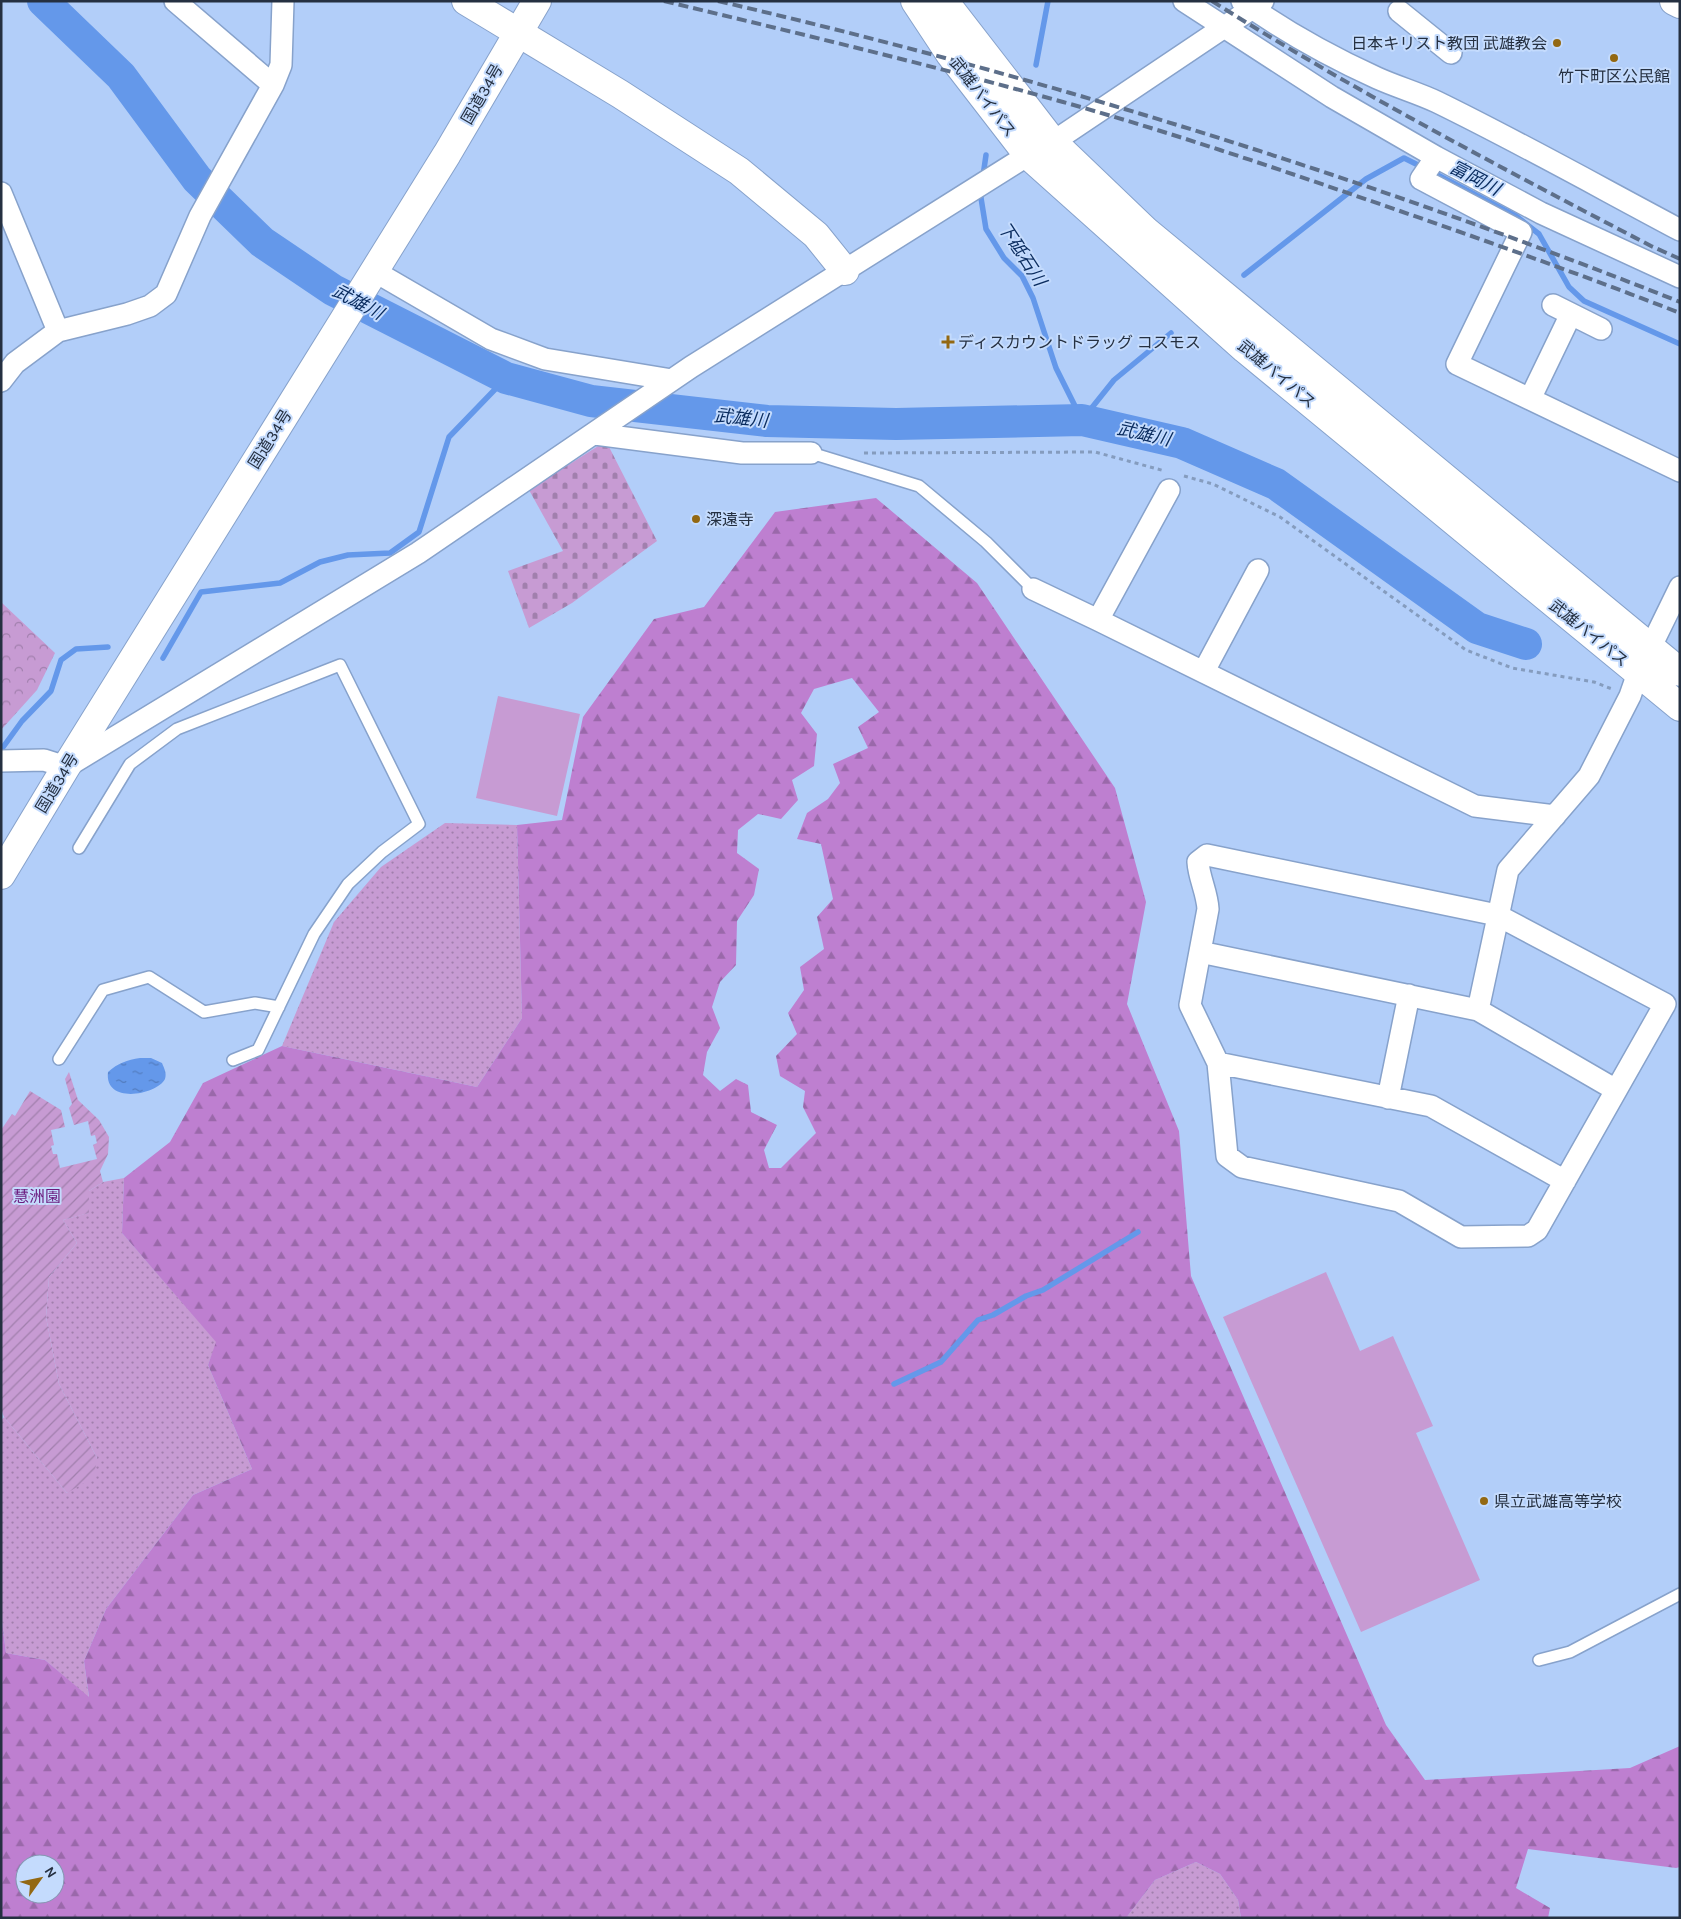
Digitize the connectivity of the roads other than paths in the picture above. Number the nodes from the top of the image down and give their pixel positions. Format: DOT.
graph roads {
  1 [pos="175,1"];
  2 [pos="283,1"];
  3 [pos="466,1"];
  4 [pos="537,1"];
  5 [pos="915,1"];
  6 [pos="944,1"];
  7 [pos="1184,1"];
  8 [pos="1674,1"];
  9 [pos="1253,4"];
  10 [pos="1680,4"];
  11 [pos="1399,12"];
  12 [pos="1224,28"];
  13 [pos="518,32"];
  14 [pos="1451,53"];
  15 [pos="273,85"];
  16 [pos="1053,142"];
  17 [pos="1028,155"];
  18 [pos="1436,157"];
  19 [pos="1,193"];
  20 [pos="1680,230"];
  21 [pos="374,271"];
  22 [pos="845,271"];
  23 [pos="1680,277"];
  24 [pos="1601,329"];
  25 [pos="58,331"];
  26 [pos="672,380"];
  27 [pos="1,381"];
  28 [pos="1530,399"];
  29 [pos="602,429"];
  30 [pos="811,453"];
  31 [pos="1680,471"];
  32 [pos="1173,479"];
  33 [pos="1258,570"];
  34 [pos="1680,587"];
  35 [pos="1033,589"];
  36 [pos="1098,620"];
  37 [pos="1650,648"];
  38 [pos="1204,672"];
  39 [pos="1680,672"];
  40 [pos="1634,684"];
  41 [pos="1680,707"];
  42 [pos="3,761"];
  43 [pos="66,767"];
  44 [pos="1555,816"];
  45 [pos="80,848"];
  46 [pos="1,875"];
  47 [pos="1497,915"];
  48 [pos="1200,952"];
  49 [pos="1409,995"];
  50 [pos="279,1007"];
  51 [pos="1672,1008"];
  52 [pos="1478,1010"];
  53 [pos="59,1059"];
  54 [pos="233,1060"];
  55 [pos="1218,1063"];
  56 [pos="1616,1090"];
  57 [pos="1388,1098"];
  58 [pos="1565,1181"];
  59 [pos="1680,1594"];
  60 [pos="1539,1660"];
  1 -- 15 [label="street"];
  2 -- 15 [label="street"];
  3 -- 13 [label="main road"];
  4 -- 13 [label="main road, 国道34号"];
  5 -- 17 [label="main road, 武雄バイパス"];
  6 -- 16 [label="main road, 武雄バイパス"];
  7 -- 12 [label="street"];
  8 -- 10 [label="main road"];
  9 -- 12 [label="street"];
  9 -- 20 [label="street"];
  11 -- 14 [label="street"];
  12 -- 16 [label="street"];
  12 -- 18 [label="street"];
  13 -- 21 [label="main road, 国道34号"];
  13 -- 22 [label="main road"];
  15 -- 25 [label="street"];
  16 -- 17 [label="street"];
  16 -- 37 [label="main road, 武雄バイパス"];
  17 -- 22 [label="street"];
  17 -- 40 [label="main road, 武雄バイパス"];
  18 -- 23 [label="street"];
  18 -- 28 [label="street"];
  19 -- 25 [label="street"];
  21 -- 26 [label="street"];
  21 -- 43 [label="main road, 国道34号"];
  22 -- 26 [label="street"];
  24 -- 28 [label="street"];
  25 -- 27 [label="street"];
  26 -- 29 [label="street"];
  28 -- 31 [label="street"];
  29 -- 30 [label="street"];
  29 -- 43 [label="street"];
  30 -- 35 [label="lane"];
  32 -- 36 [label="street"];
  33 -- 38 [label="street"];
  34 -- 37 [label="street"];
  35 -- 36 [label="street"];
  36 -- 38 [label="street"];
  37 -- 39 [label="main road, 武雄バイパス"];
  37 -- 40 [label="street"];
  38 -- 44 [label="street"];
  40 -- 41 [label="main road, 武雄バイパス"];
  40 -- 44 [label="street"];
  42 -- 43 [label="street"];
  43 -- 46 [label="main road, 国道34号"];
  44 -- 47 [label="street"];
  45 -- 50 [label="lane"];
  47 -- 48 [label="street"];
  47 -- 51 [label="street"];
  47 -- 52 [label="street"];
  48 -- 49 [label="street"];
  48 -- 55 [label="street"];
  49 -- 52 [label="street"];
  49 -- 57 [label="street"];
  50 -- 53 [label="lane"];
  50 -- 54 [label="lane"];
  51 -- 56 [label="street"];
  52 -- 56 [label="street"];
  55 -- 57 [label="street"];
  55 -- 58 [label="street"];
  56 -- 58 [label="street"];
  57 -- 58 [label="street"];
  59 -- 60 [label="lane"];
}
